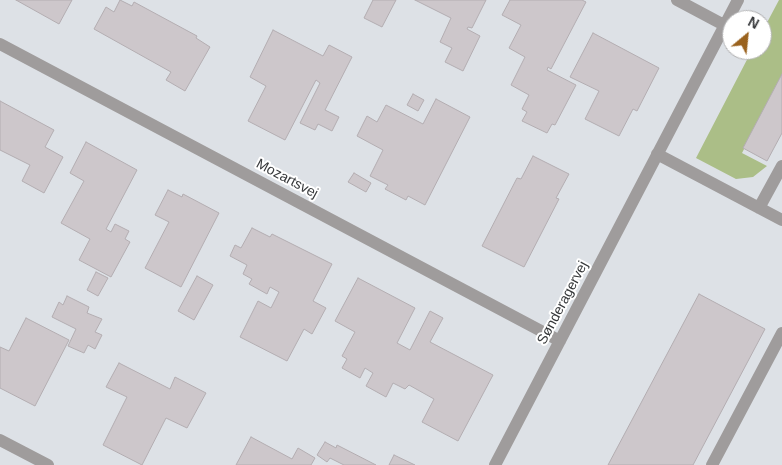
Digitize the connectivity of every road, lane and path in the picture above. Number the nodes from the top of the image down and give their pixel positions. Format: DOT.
graph roads {
  1 [pos="677,0"];
  2 [pos="722,24"];
  3 [pos="722,29"];
  4 [pos="0,44"];
  5 [pos="657,154"];
  6 [pos="782,166"];
  7 [pos="759,208"];
  8 [pos="782,220"];
  9 [pos="782,333"];
  10 [pos="560,341"];
  11 [pos="0,440"];
  12 [pos="48,465"];
  13 [pos="495,465"];
  14 [pos="712,465"];
  1 -- 2 [label="street"];
  3 -- 5 [label="street, Sønderagervej"];
  4 -- 10 [label="street, Mozartsvej"];
  5 -- 7 [label="street"];
  5 -- 10 [label="street, Sønderagervej"];
  6 -- 7 [label="street"];
  7 -- 8 [label="street"];
  9 -- 14 [label="street"];
  10 -- 13 [label="street, Sønderagervej"];
  11 -- 12 [label="street"];
}
